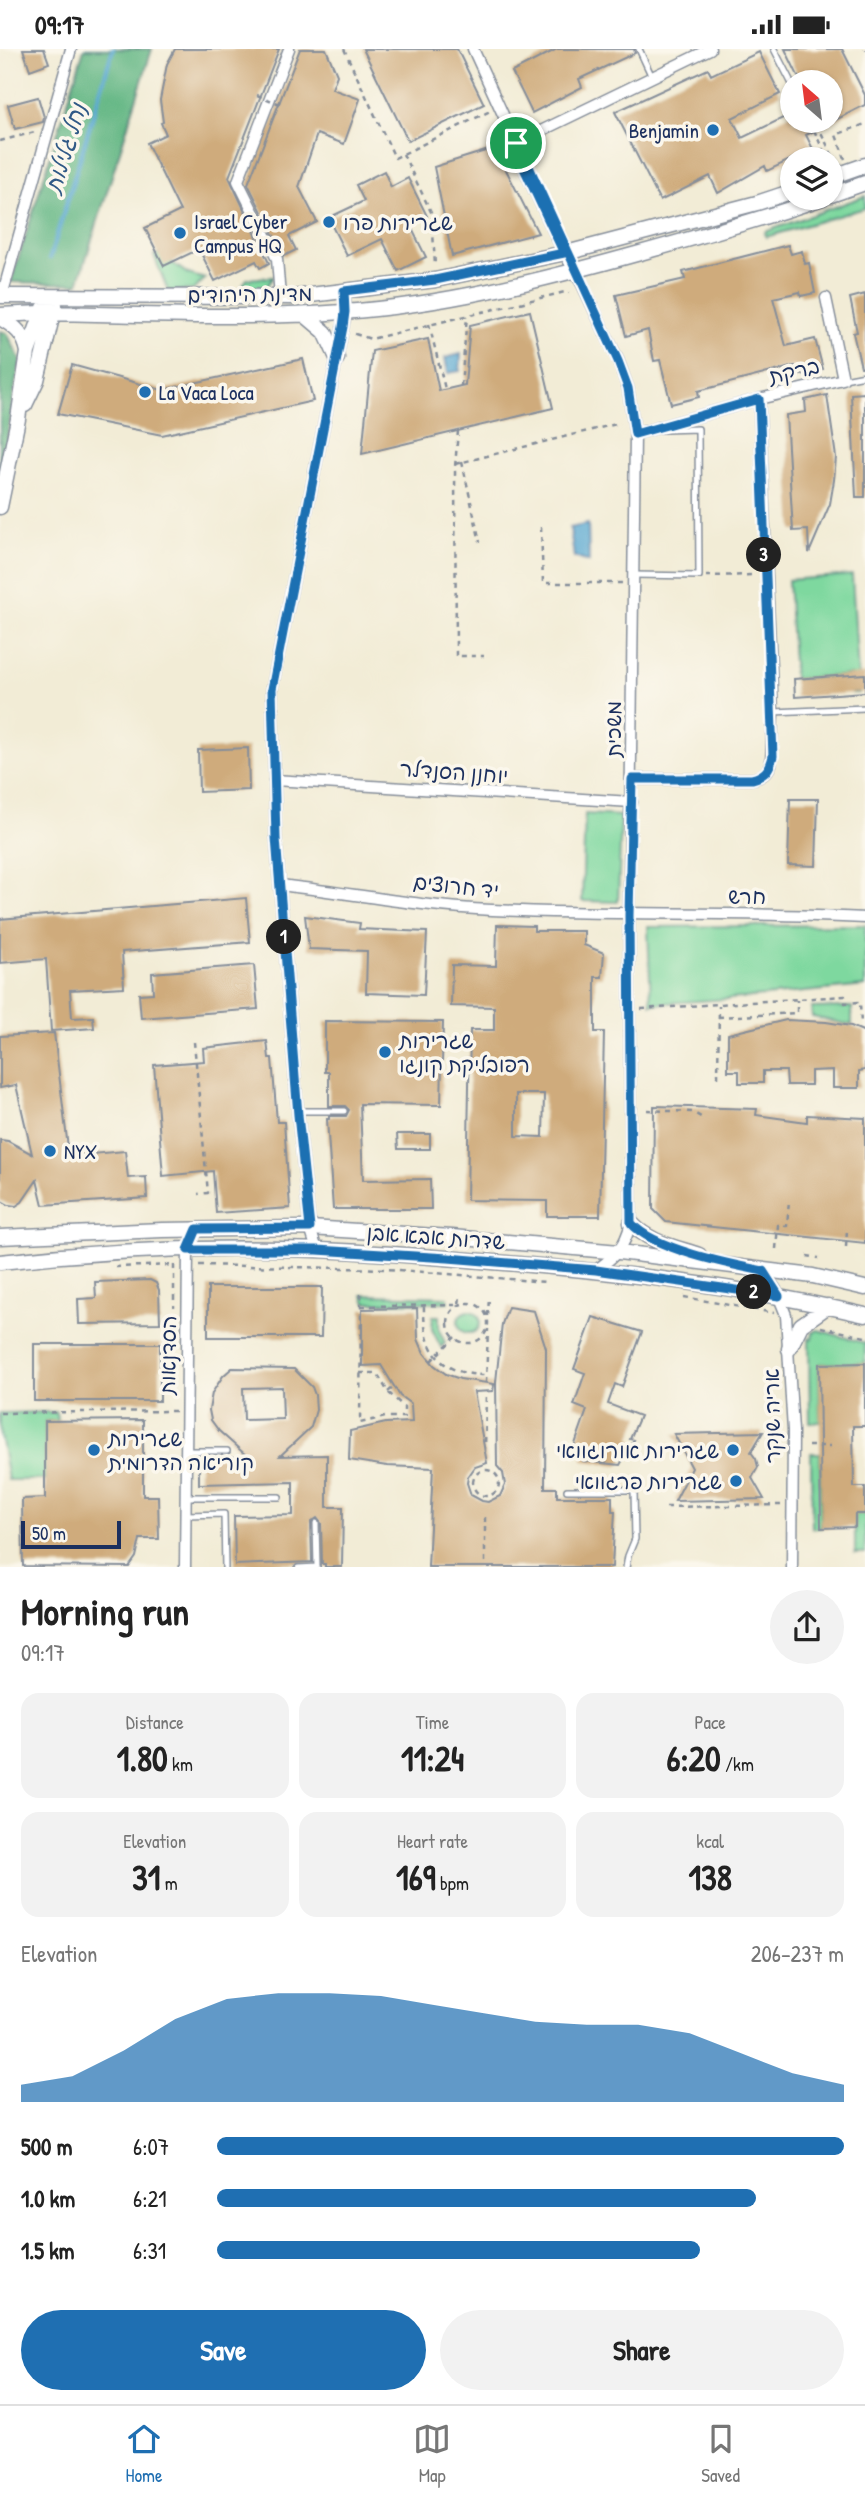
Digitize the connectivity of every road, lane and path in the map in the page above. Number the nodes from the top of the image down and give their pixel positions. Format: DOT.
graph roads {
  1 [pos="71,49"];
  2 [pos="289,49"];
  3 [pos="344,49"];
  4 [pos="473,49"];
  5 [pos="639,49"];
  6 [pos="710,49"];
  7 [pos="774,49"];
  8 [pos="785,70"];
  9 [pos="652,77"];
  10 [pos="257,95"];
  11 [pos="280,104"];
  12 [pos="499,107"];
  13 [pos="865,124"];
  14 [pos="49,129"];
  15 [pos="0,141"];
  16 [pos="516,143"];
  17 [pos="838,147"];
  18 [pos="403,154"];
  19 [pos="865,165"];
  20 [pos="843,173"];
  21 [pos="865,183"];
  22 [pos="843,191"];
  23 [pos="780,196"];
  24 [pos="789,210"];
  25 [pos="567,253"];
  26 [pos="576,271"];
  27 [pos="435,280"];
  28 [pos="344,291"];
  29 [pos="569,293"];
  30 [pos="55,295"];
  31 [pos="1,296"];
  32 [pos="279,297"];
  33 [pos="826,298"];
  34 [pos="345,312"];
  35 [pos="47,313"];
  36 [pos="72,313"];
  37 [pos="304,315"];
  38 [pos="467,316"];
  39 [pos="0,317"];
  40 [pos="429,324"];
  41 [pos="352,333"];
  42 [pos="48,337"];
  43 [pos="28,352"];
  44 [pos="337,358"];
  45 [pos="865,376"];
  46 [pos="843,379"];
  47 [pos="461,386"];
  48 [pos="445,389"];
  49 [pos="759,399"];
  50 [pos="18,419"];
  51 [pos="620,423"];
  52 [pos="649,430"];
  53 [pos="456,431"];
  54 [pos="635,434"];
  55 [pos="462,462"];
  56 [pos="455,464"];
  57 [pos="0,507"];
  58 [pos="541,527"];
  59 [pos="480,542"];
  60 [pos="633,575"];
  61 [pos="743,575"];
  62 [pos="699,576"];
  63 [pos="622,583"];
  64 [pos="484,656"];
  65 [pos="865,708"];
  66 [pos="773,712"];
  67 [pos="632,779"];
  68 [pos="274,780"];
  69 [pos="632,802"];
  70 [pos="280,885"];
  71 [pos="629,915"];
  72 [pos="865,918"];
  73 [pos="797,1000"];
  74 [pos="719,1006"];
  75 [pos="631,1009"];
  76 [pos="718,1017"];
  77 [pos="861,1025"];
  78 [pos="194,1042"];
  79 [pos="718,1078"];
  80 [pos="297,1111"];
  81 [pos="344,1111"];
  82 [pos="647,1111"];
  83 [pos="701,1117"];
  84 [pos="198,1194"];
  85 [pos="789,1201"];
  86 [pos="631,1223"];
  87 [pos="310,1228"];
  88 [pos="197,1229"];
  89 [pos="847,1229"];
  90 [pos="0,1237"];
  91 [pos="846,1247"];
  92 [pos="776,1249"];
  93 [pos="317,1250"];
  94 [pos="619,1252"];
  95 [pos="807,1256"];
  96 [pos="188,1257"];
  97 [pos="819,1258"];
  98 [pos="0,1262"];
  99 [pos="727,1264"];
  100 [pos="596,1270"];
  101 [pos="763,1271"];
  102 [pos="547,1282"];
  103 [pos="865,1288"];
  104 [pos="361,1294"];
  105 [pos="460,1296"];
  106 [pos="489,1296"];
  107 [pos="680,1296"];
  108 [pos="779,1296"];
  109 [pos="459,1305"];
  110 [pos="360,1306"];
  111 [pos="424,1306"];
  112 [pos="828,1306"];
  113 [pos="786,1315"];
  114 [pos="865,1315"];
  115 [pos="488,1324"];
  116 [pos="814,1328"];
  117 [pos="455,1337"];
  118 [pos="865,1337"];
  119 [pos="789,1349"];
  120 [pos="436,1357"];
  121 [pos="431,1361"];
  122 [pos="360,1373"];
  123 [pos="486,1375"];
  124 [pos="486,1382"];
  125 [pos="394,1387"];
  126 [pos="486,1391"];
  127 [pos="388,1392"];
  128 [pos="174,1411"];
  129 [pos="0,1413"];
  130 [pos="808,1446"];
  131 [pos="831,1446"];
  132 [pos="186,1451"];
  133 [pos="227,1451"];
  134 [pos="485,1452"];
  135 [pos="485,1463"];
  136 [pos="485,1470"];
  137 [pos="567,1490"];
  138 [pos="485,1496"];
  139 [pos="186,1497"];
  140 [pos="279,1497"];
  141 [pos="485,1501"];
  142 [pos="792,1505"];
  143 [pos="666,1507"];
  144 [pos="186,1515"];
  145 [pos="485,1517"];
  146 [pos="316,1523"];
  147 [pos="185,1567"];
  148 [pos="225,1567"];
  149 [pos="298,1567"];
  150 [pos="485,1567"];
  151 [pos="626,1567"];
  152 [pos="792,1567"];
  1 -- 14 [label="street"];
  2 -- 32 [label="street"];
  3 -- 18 [label="path"];
  4 -- 12 [label="street, משכית"];
  5 -- 9 [label="lane"];
  6 -- 9 [label="street"];
  7 -- 8 [label="lane"];
  9 -- 16 [label="street"];
  10 -- 11 [label="path, bridge"];
  12 -- 16 [label="street, משכית"];
  12 -- 18 [label="path"];
  13 -- 17 [label="path"];
  14 -- 15 [label="path"];
  14 -- 31 [label="street"];
  16 -- 25 [label="street, משכית"];
  18 -- 27 [label="path"];
  19 -- 20 [label="street"];
  21 -- 22 [label="street"];
  23 -- 25 [label="street, מדינת היהודים"];
  24 -- 26 [label="street, מדינת היהודים"];
  25 -- 26 [label="street, משכית"];
  25 -- 27 [label="street, מדינת היהודים"];
  26 -- 34 [label="street, מדינת היהודים"];
  26 -- 54 [label="street, משכית"];
  27 -- 28 [label="street, מדינת היהודים"];
  28 -- 32 [label="street, מדינת היהודים"];
  28 -- 34 [label="street"];
  29 -- 38 [label="path"];
  30 -- 31 [label="street, מדינת היהודים"];
  30 -- 32 [label="street, מדינת היהודים"];
  30 -- 35 [label="street"];
  33 -- 46 [label="street, ברקת"];
  34 -- 37 [label="street, מדינת היהודים"];
  34 -- 44 [label="street"];
  35 -- 36 [label="street, מדינת היהודים"];
  35 -- 39 [label="street, מדינת היהודים"];
  35 -- 42 [label="street"];
  35 -- 43 [label="street"];
  36 -- 37 [label="street, מדינת היהודים"];
  36 -- 42 [label="street"];
  37 -- 44 [label="street"];
  38 -- 40 [label="path"];
  38 -- 47 [label="path"];
  39 -- 43 [label="street"];
  40 -- 41 [label="path"];
  40 -- 48 [label="path"];
  42 -- 50 [label="street"];
  43 -- 50 [label="street"];
  44 -- 68 [label="street"];
  45 -- 46 [label="lane"];
  46 -- 49 [label="street, ברקת"];
  49 -- 52 [label="street, ברקת"];
  49 -- 66 [label="street"];
  50 -- 57 [label="street"];
  51 -- 55 [label="path"];
  52 -- 54 [label="street, ברקת"];
  52 -- 62 [label="lane"];
  53 -- 56 [label="path"];
  54 -- 60 [label="street, משכית"];
  55 -- 56 [label="path"];
  55 -- 59 [label="path"];
  56 -- 64 [label="path"];
  58 -- 63 [label="path"];
  60 -- 62 [label="lane"];
  60 -- 67 [label="street, משכית"];
  61 -- 62 [label="path"];
  65 -- 66 [label="lane"];
  66 -- 67 [label="street"];
  67 -- 69 [label="street, משכית"];
  68 -- 69 [label="street, יוחנן הסנדלר"];
  68 -- 70 [label="street"];
  69 -- 71 [label="street, משכית"];
  70 -- 71 [label="street, יד חרוצים"];
  70 -- 80 [label="street"];
  71 -- 72 [label="street, חרש"];
  71 -- 75 [label="street, משכית"];
  73 -- 74 [label="path"];
  73 -- 76 [label="path"];
  73 -- 77 [label="path"];
  74 -- 75 [label="path"];
  74 -- 76 [label="path"];
  75 -- 86 [label="street, משכית"];
  76 -- 79 [label="path"];
  78 -- 84 [label="path"];
  80 -- 81 [label="lane"];
  80 -- 87 [label="street"];
  82 -- 83 [label="path"];
  85 -- 92 [label="path"];
  86 -- 94 [label="street, משכית"];
  86 -- 99 [label="street"];
  87 -- 88 [label="street, שדרות אבא אבן"];
  87 -- 93 [label="street"];
  87 -- 94 [label="street, שדרות אבא אבן"];
  88 -- 90 [label="street, שדרות אבא אבן"];
  88 -- 96 [label="street, הסדנאות"];
  89 -- 91 [label="path"];
  93 -- 96 [label="street, שדרות אבא אבן"];
  93 -- 100 [label="street, שדרות אבא אבן"];
  94 -- 99 [label="street, שדרות אבא אבן"];
  94 -- 100 [label="street, משכית"];
  95 -- 97 [label="path"];
  96 -- 98 [label="street, שדרות אבא אבן"];
  96 -- 102 [label="path"];
  96 -- 132 [label="street, הסדנאות"];
  99 -- 101 [label="street, שדרות אבא אבן"];
  100 -- 108 [label="street, שדרות אבא אבן"];
  101 -- 103 [label="street, שדרות אבא אבן"];
  101 -- 108 [label="street, אריה שנקר"];
  104 -- 110 [label="path"];
  105 -- 109 [label="path"];
  106 -- 115 [label="path"];
  107 -- 113 [label="path"];
  108 -- 112 [label="street, שדרות אבא אבן"];
  108 -- 113 [label="street, אריה שנקר"];
  109 -- 111 [label="path"];
  109 -- 115 [label="path"];
  109 -- 117 [label="path"];
  110 -- 111 [label="path"];
  110 -- 122 [label="path"];
  111 -- 120 [label="path"];
  112 -- 114 [label="street, שדרות אבא אבן"];
  112 -- 119 [label="street"];
  113 -- 119 [label="street, אריה שנקר"];
  115 -- 117 [label="path"];
  115 -- 123 [label="path"];
  116 -- 118 [label="path"];
  117 -- 120 [label="path"];
  119 -- 142 [label="street, אריה שנקר"];
  120 -- 121 [label="path"];
  120 -- 123 [label="path"];
  122 -- 127 [label="path"];
  122 -- 127 [label="path"];
  123 -- 124 [label="path"];
  125 -- 127 [label="path"];
  126 -- 134 [label="path"];
  128 -- 129 [label="path"];
  130 -- 131 [label="path"];
  132 -- 133 [label="lane"];
  132 -- 139 [label="street, הסדנאות"];
  135 -- 136 [label="path"];
  136 -- 138 [label="path"];
  136 -- 138 [label="path"];
  137 -- 151 [label="lane"];
  138 -- 141 [label="path"];
  139 -- 140 [label="lane"];
  139 -- 144 [label="street, הסדנאות"];
  142 -- 143 [label="path"];
  142 -- 152 [label="street, אריה שנקר"];
  144 -- 147 [label="street, הסדנאות"];
  144 -- 148 [label="lane"];
  145 -- 150 [label="path"];
  146 -- 149 [label="lane"];
}
